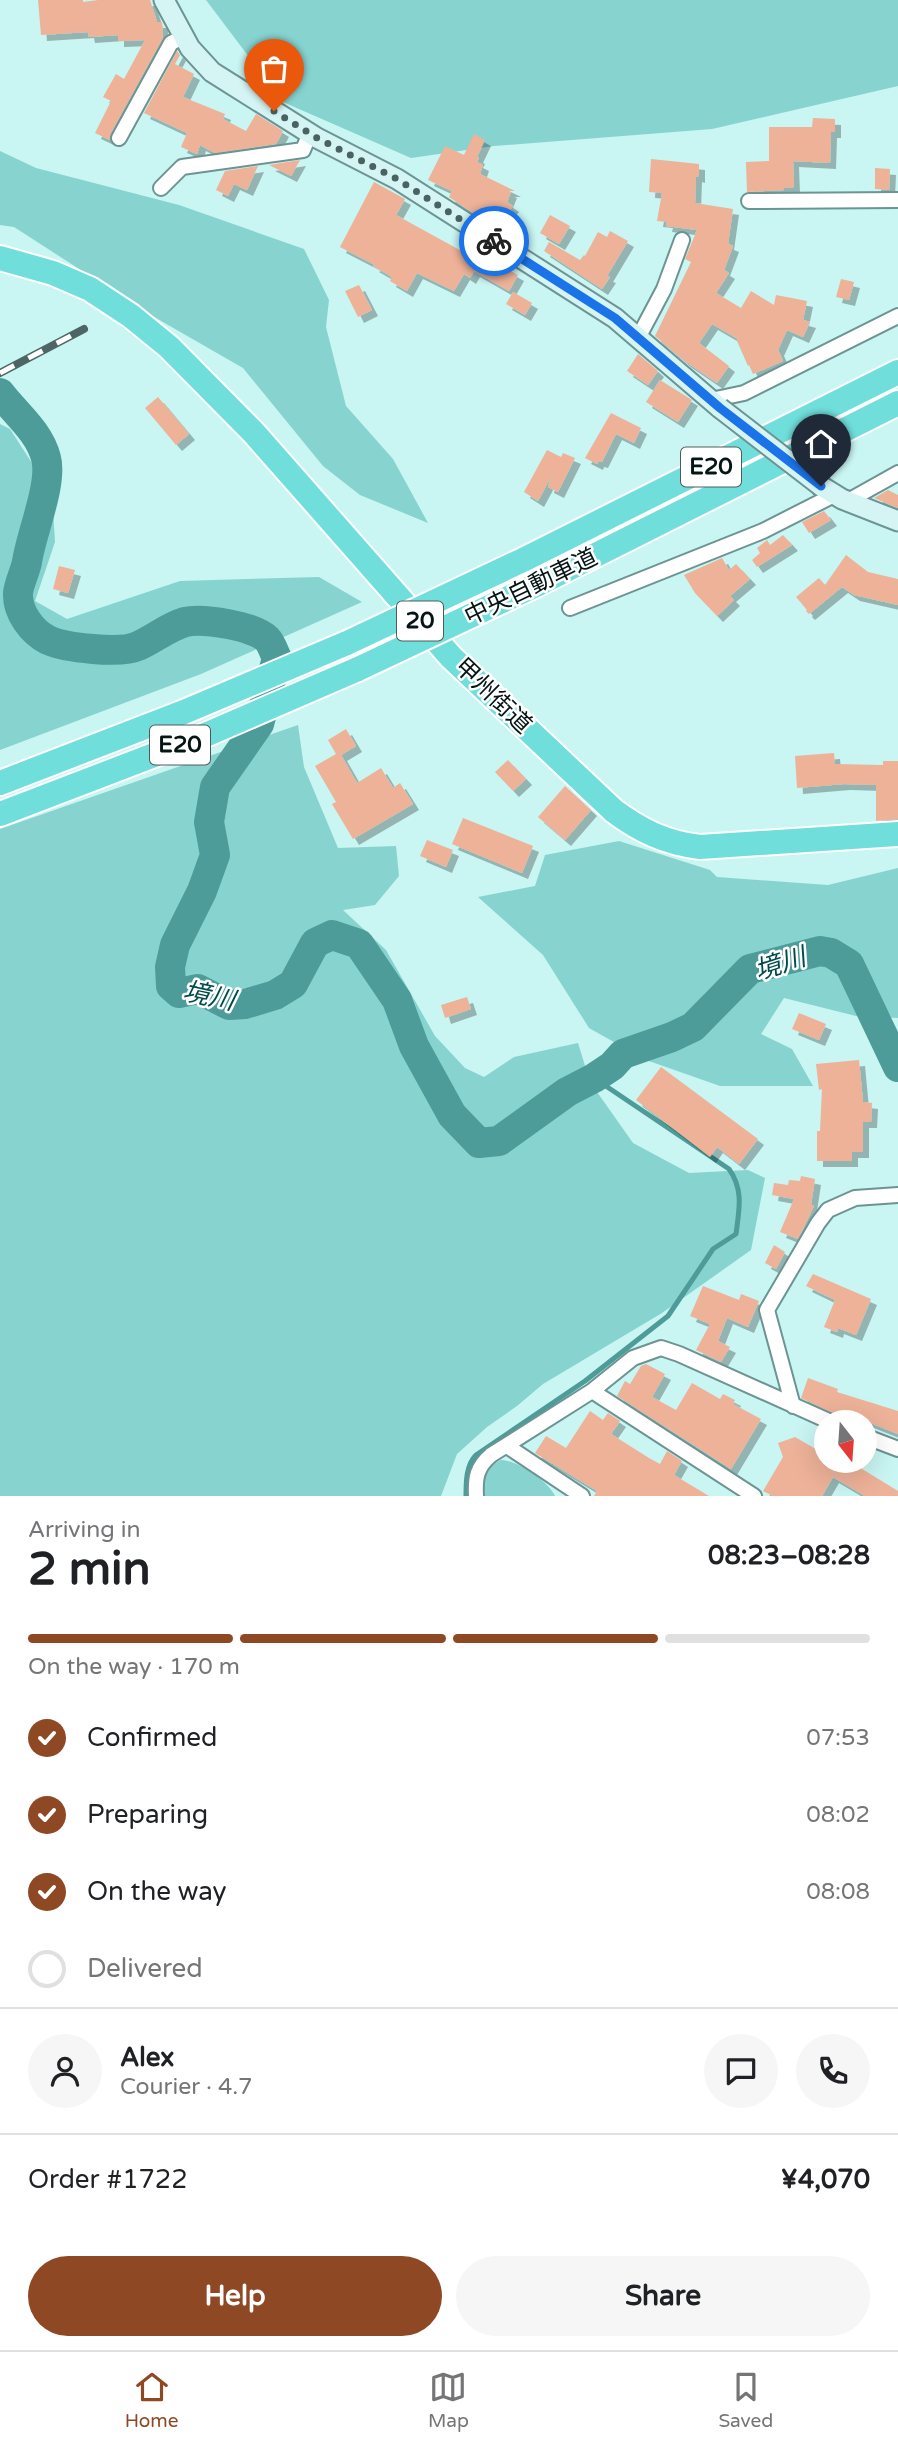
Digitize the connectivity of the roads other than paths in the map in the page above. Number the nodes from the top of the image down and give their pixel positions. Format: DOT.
graph roads {
  1 [pos="163,0"];
  2 [pos="183,37"];
  3 [pos="310,133"];
  4 [pos="119,138"];
  5 [pos="161,188"];
  6 [pos="898,200"];
  7 [pos="749,201"];
  8 [pos="682,240"];
  9 [pos="0,258"];
  10 [pos="898,316"];
  11 [pos="638,338"];
  12 [pos="898,372"];
  13 [pos="898,403"];
  14 [pos="716,404"];
  15 [pos="898,474"];
  16 [pos="834,494"];
  17 [pos="898,521"];
  18 [pos="570,608"];
  19 [pos="0,783"];
  20 [pos="0,814"];
  21 [pos="898,834"];
  22 [pos="898,1195"];
  23 [pos="592,1391"];
  24 [pos="793,1406"];
  25 [pos="814,1415"];
  26 [pos="877,1441"];
  27 [pos="507,1446"];
  28 [pos="898,1449"];
  29 [pos="564,1491"];
  30 [pos="476,1496"];
  31 [pos="582,1496"];
  32 [pos="754,1496"];
  1 -- 2 [label="main road"];
  2 -- 3 [label="main road"];
  2 -- 4 [label="street"];
  3 -- 5 [label="street"];
  3 -- 11 [label="main road"];
  6 -- 7 [label="street"];
  8 -- 11 [label="street"];
  9 -- 21 [label="highway, 甲州街道 / 20"];
  10 -- 14 [label="street"];
  11 -- 14 [label="main road"];
  12 -- 19 [label="highway, 中央自動車道 / E20, bridge"];
  13 -- 20 [label="highway, 中央自動車道 / E20, bridge"];
  14 -- 16 [label="main road, bridge"];
  15 -- 16 [label="street"];
  16 -- 17 [label="main road"];
  16 -- 18 [label="street"];
  22 -- 24 [label="street"];
  23 -- 24 [label="street"];
  23 -- 27 [label="street"];
  23 -- 32 [label="street"];
  24 -- 25 [label="street"];
  26 -- 28 [label="street"];
  27 -- 29 [label="street"];
  27 -- 30 [label="street"];
  29 -- 31 [label="street"];
}
